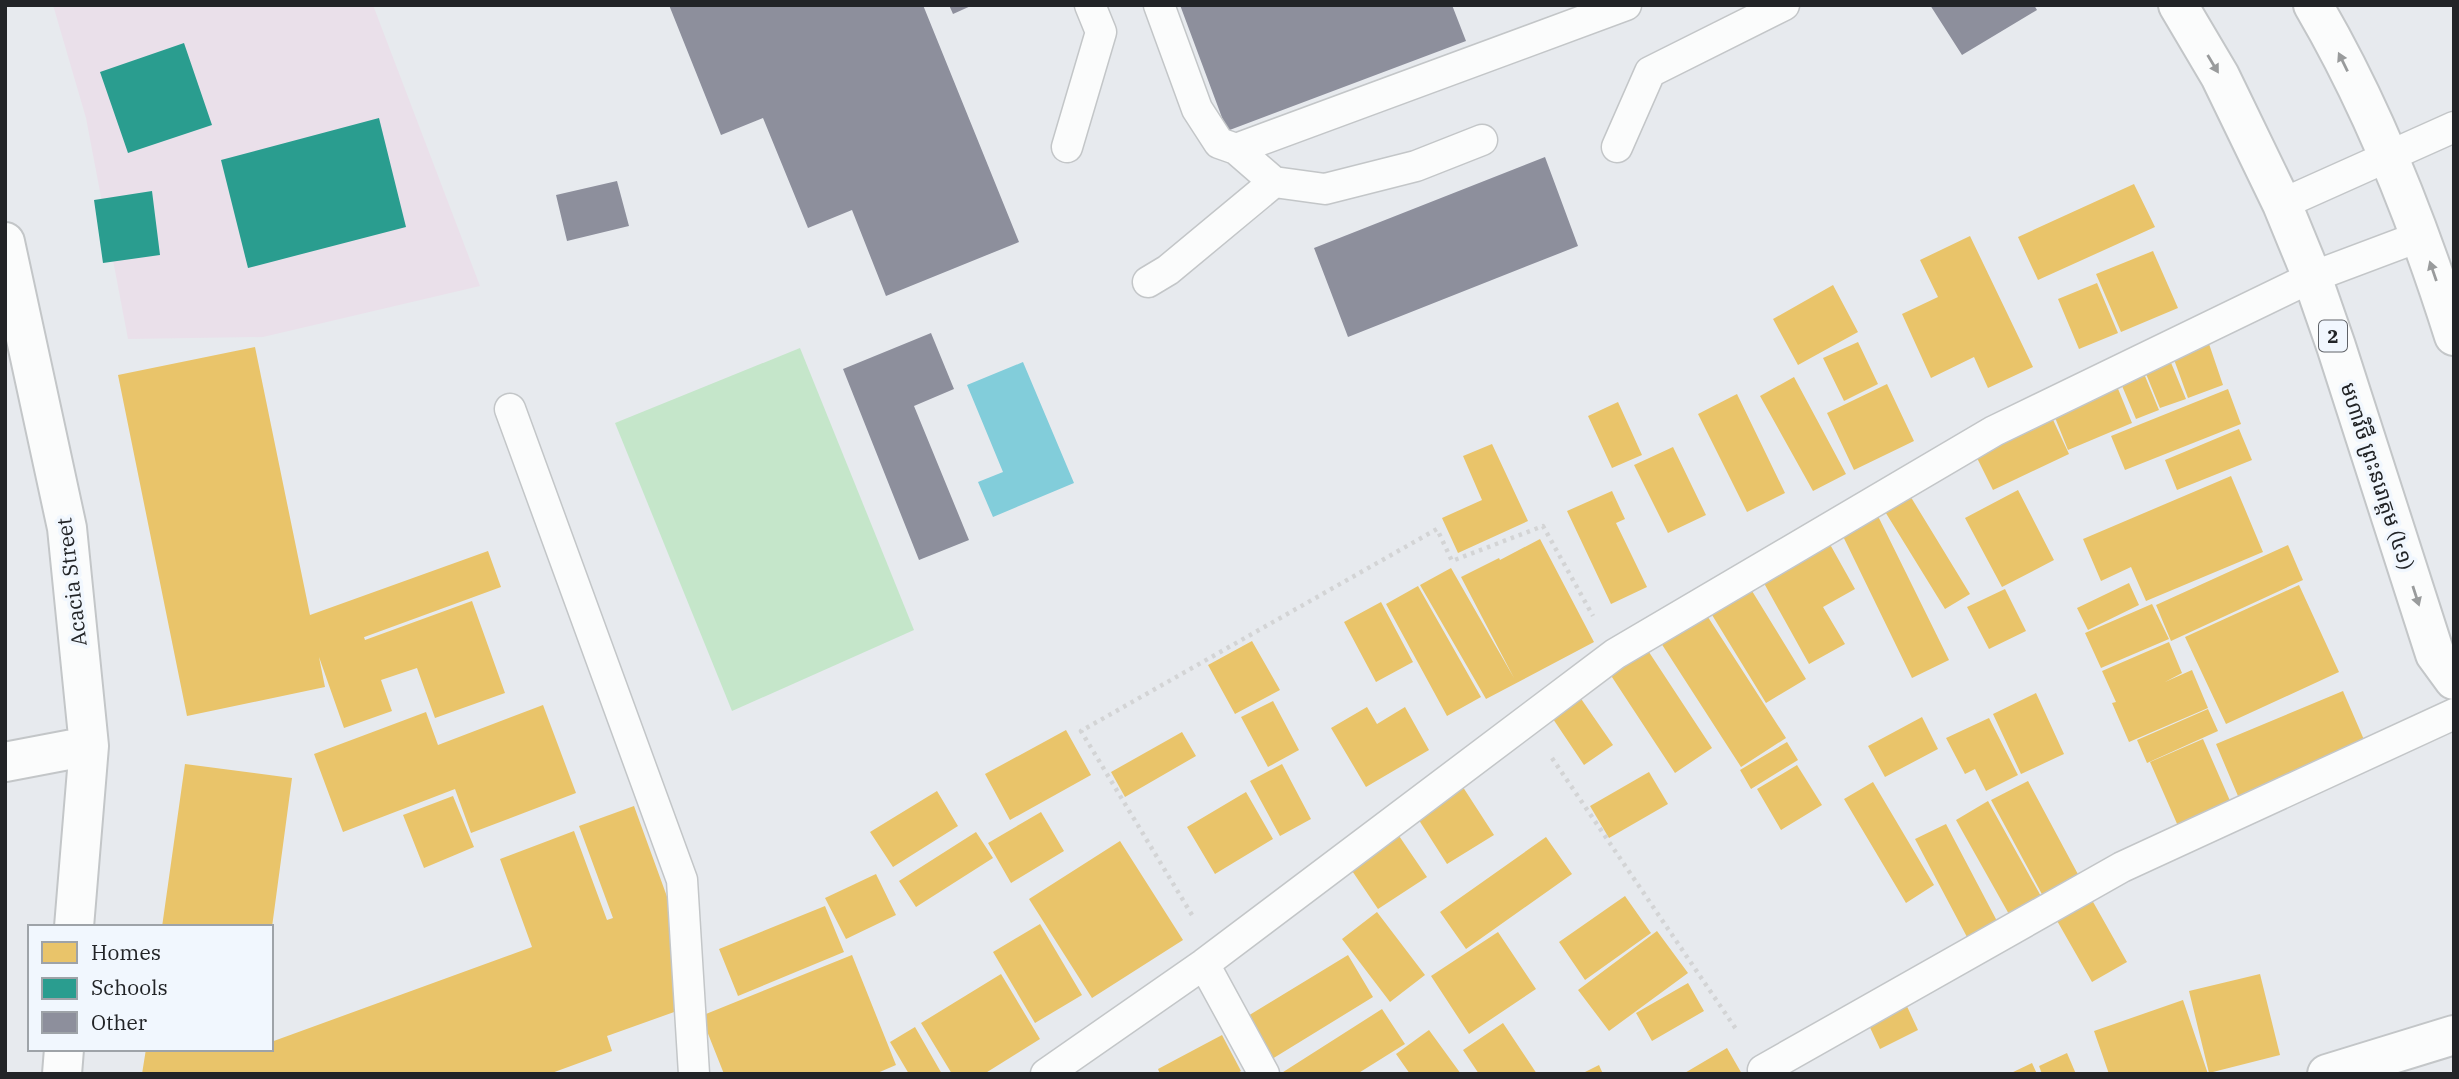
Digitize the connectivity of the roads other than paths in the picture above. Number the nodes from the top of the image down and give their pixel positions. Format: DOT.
graph roads {
  1 [pos="1090,5"];
  2 [pos="1159,5"];
  3 [pos="1626,5"];
  4 [pos="1784,5"];
  5 [pos="2178,5"];
  6 [pos="2313,5"];
  7 [pos="2454,127"];
  8 [pos="1482,141"];
  9 [pos="1067,147"];
  10 [pos="1617,147"];
  11 [pos="1236,149"];
  12 [pos="2389,156"];
  13 [pos="1274,182"];
  14 [pos="2282,204"];
  15 [pos="2421,236"];
  16 [pos="5,242"];
  17 [pos="2312,277"];
  18 [pos="1148,282"];
  19 [pos="10,285"];
  20 [pos="2454,336"];
  21 [pos="510,409"];
  22 [pos="2454,680"];
  23 [pos="2454,714"];
  24 [pos="89,746"];
  25 [pos="5,762"];
  26 [pos="74,925"];
  27 [pos="1210,960"];
  28 [pos="2454,1035"];
  29 [pos="64,1051"];
  30 [pos="1763,1070"];
  31 [pos="62,1074"];
  32 [pos="694,1074"];
  33 [pos="1046,1074"];
  34 [pos="1264,1074"];
  35 [pos="2328,1074"];
  1 -- 9 [label="lane"];
  2 -- 11 [label="lane"];
  3 -- 11 [label="lane"];
  4 -- 10 [label="lane"];
  5 -- 14 [label="main road, មហាវិថី ព្រះនរោត្តម (៤១) / 2, one-way"];
  12 -- 6 [label="main road, one-way"];
  7 -- 12 [label="lane"];
  8 -- 13 [label="lane"];
  11 -- 13 [label="lane"];
  12 -- 14 [label="lane"];
  12 -- 15 [label="main road"];
  13 -- 18 [label="lane"];
  14 -- 17 [label="main road, មហាវិថី ព្រះនរោត្តម (៤១) / 2"];
  15 -- 17 [label="lane"];
  20 -- 15 [label="main road, one-way"];
  16 -- 19 [label="main road, Acacia Street"];
  17 -- 22 [label="main road, មហាវិថី ព្រះនរោត្តម (៤១) / 2, one-way"];
  17 -- 27 [label="lane"];
  19 -- 24 [label="main road, Acacia Street"];
  21 -- 32 [label="lane"];
  23 -- 30 [label="lane"];
  24 -- 25 [label="main road"];
  24 -- 26 [label="main road, Acacia Street"];
  27 -- 33 [label="lane"];
  27 -- 34 [label="lane"];
  28 -- 35 [label="main road"];
  29 -- 31 [label="main road"];
}
